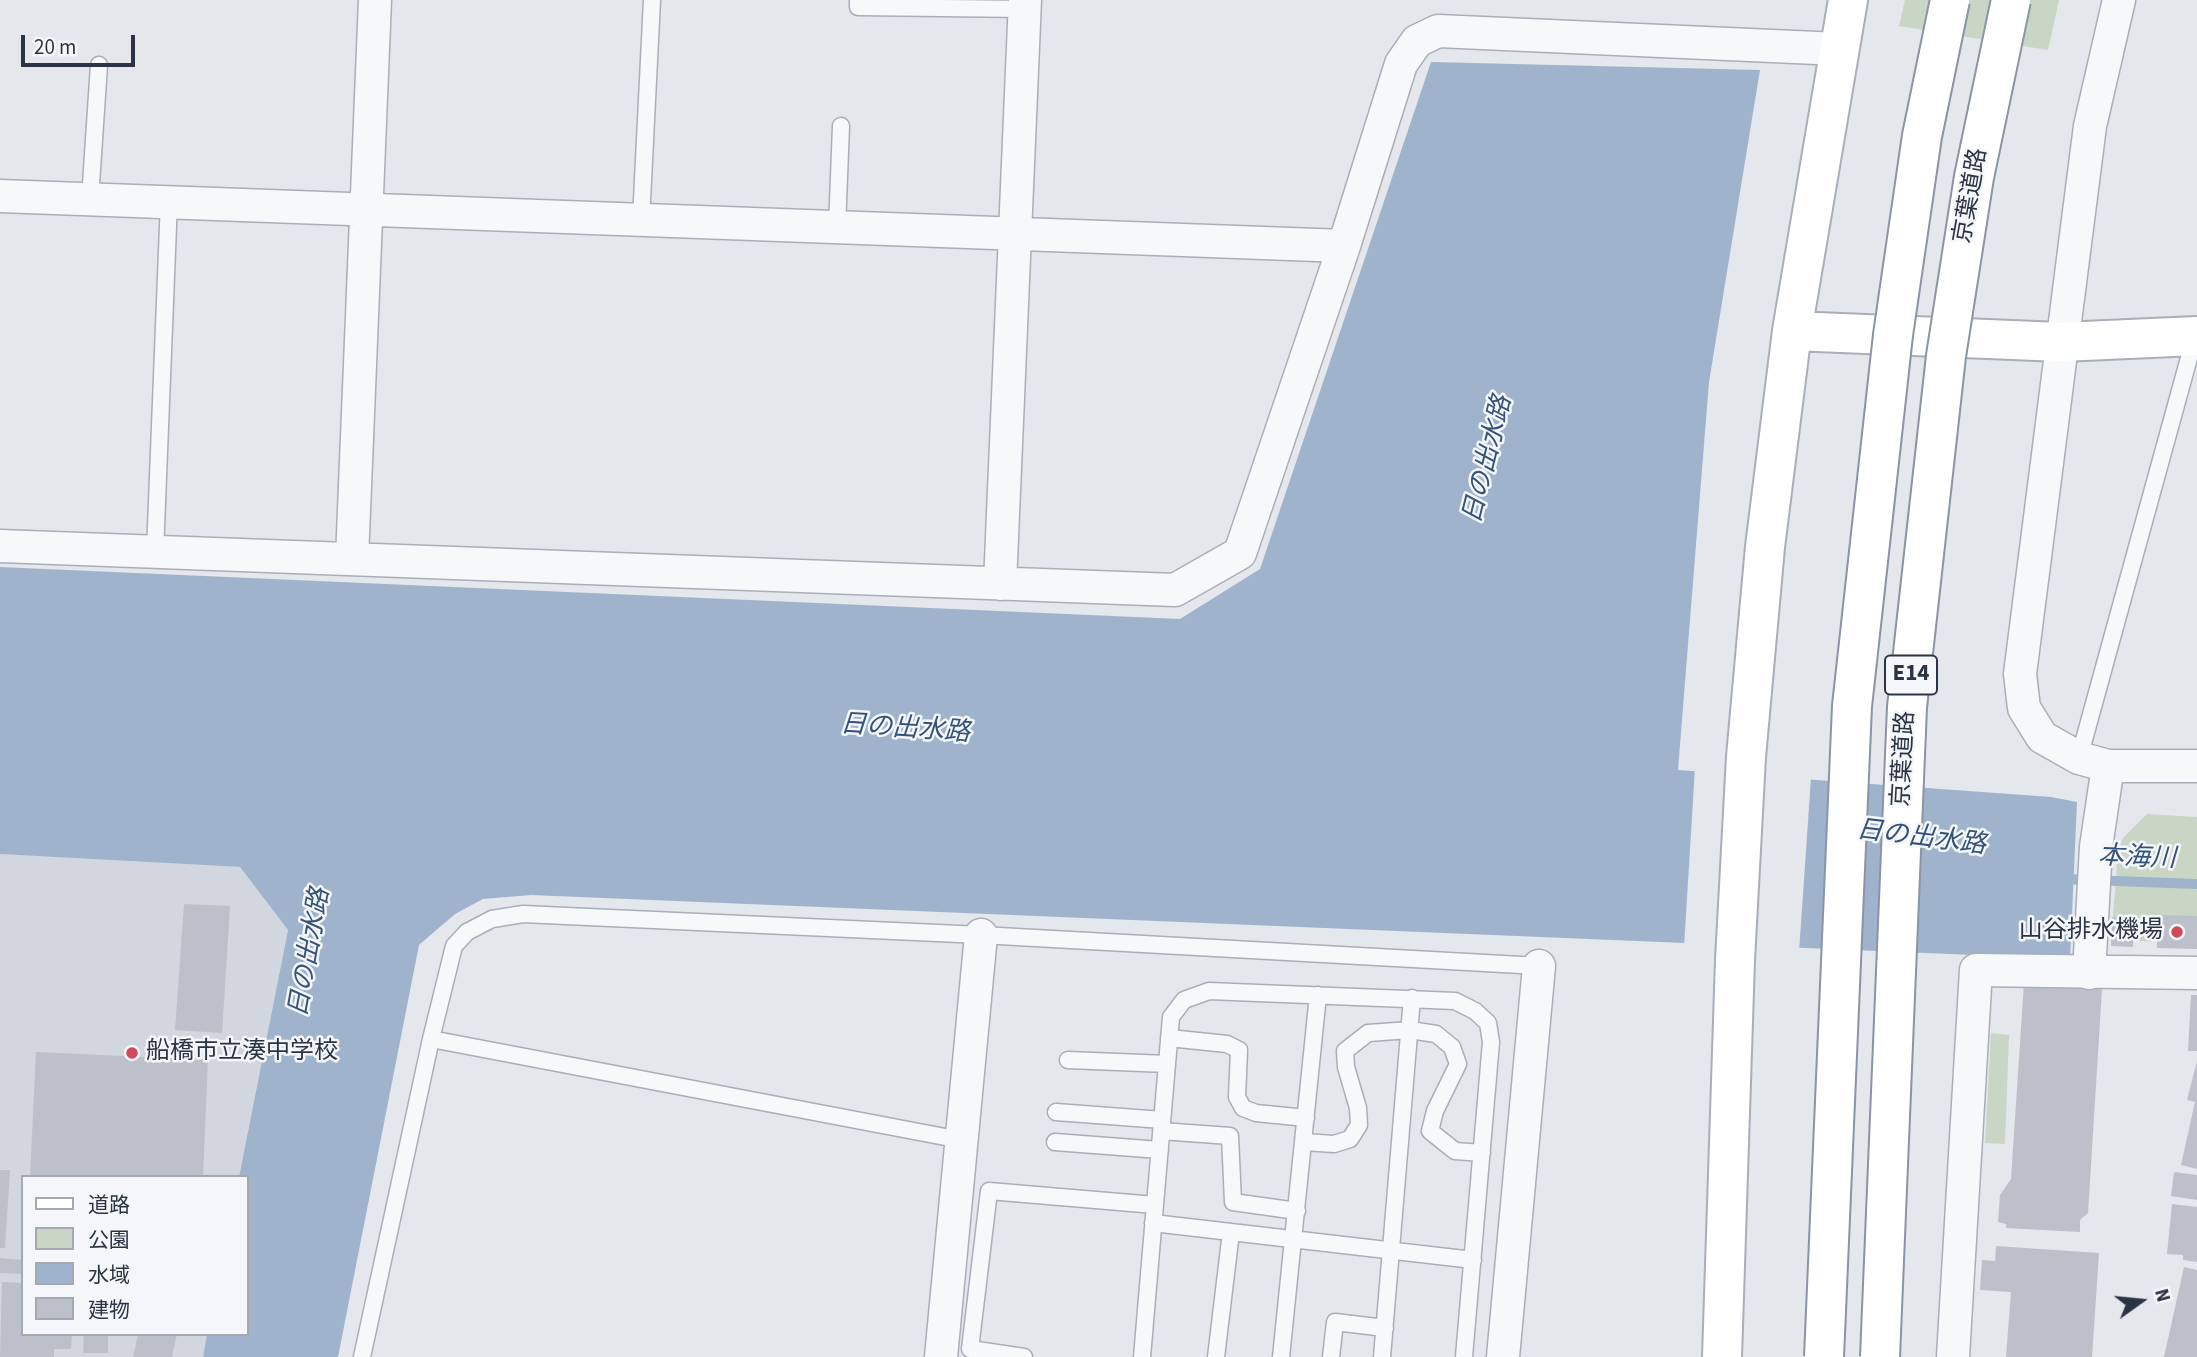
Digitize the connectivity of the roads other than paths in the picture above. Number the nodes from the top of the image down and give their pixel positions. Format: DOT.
graph roads {
  1 [pos="375,0"];
  2 [pos="652,0"];
  3 [pos="858,0"];
  4 [pos="1848,0"];
  5 [pos="1950,0"];
  6 [pos="2011,0"];
  7 [pos="2119,0"];
  8 [pos="1025,5"];
  9 [pos="1839,49"];
  10 [pos="99,65"];
  11 [pos="841,126"];
  12 [pos="0,196"];
  13 [pos="90,199"];
  14 [pos="169,201"];
  15 [pos="366,210"];
  16 [pos="641,220"];
  17 [pos="838,227"];
  18 [pos="1015,233"];
  19 [pos="1344,246"];
  20 [pos="1792,331"];
  21 [pos="2196,334"];
  22 [pos="2061,342"];
  23 [pos="0,546"];
  24 [pos="155,552"];
  25 [pos="352,559"];
  26 [pos="1000,584"];
  27 [pos="2093,762"];
  28 [pos="2197,766"];
  29 [pos="981,935"];
  30 [pos="1539,966"];
  31 [pos="2089,973"];
  32 [pos="2197,973"];
  33 [pos="1318,995"];
  34 [pos="1412,998"];
  35 [pos="1410,1030"];
  36 [pos="1169,1038"];
  37 [pos="431,1039"];
  38 [pos="1069,1060"];
  39 [pos="1167,1064"];
  40 [pos="1056,1112"];
  41 [pos="1306,1118"];
  42 [pos="1162,1125"];
  43 [pos="961,1140"];
  44 [pos="1055,1142"];
  45 [pos="1304,1142"];
  46 [pos="1160,1150"];
  47 [pos="1482,1153"];
  48 [pos="1155,1205"];
  49 [pos="1297,1211"];
  50 [pos="1153,1223"];
  51 [pos="1231,1233"];
  52 [pos="1294,1240"];
  53 [pos="1393,1251"];
  54 [pos="1473,1260"];
  55 [pos="1385,1328"];
  56 [pos="362,1357"];
  57 [pos="941,1357"];
  58 [pos="1024,1357"];
  59 [pos="1142,1357"];
  60 [pos="1216,1357"];
  61 [pos="1282,1357"];
  62 [pos="1331,1357"];
  63 [pos="1382,1357"];
  64 [pos="1464,1357"];
  65 [pos="1503,1357"];
  66 [pos="1722,1357"];
  67 [pos="1824,1357"];
  68 [pos="1880,1357"];
  69 [pos="1953,1357"];
  1 -- 15 [label="street"];
  2 -- 16 [label="lane"];
  3 -- 8 [label="lane"];
  4 -- 9 [label="main road"];
  5 -- 67 [label="main road, E14, bridge"];
  6 -- 68 [label="main road, 京葉道路 / E14, bridge"];
  7 -- 22 [label="street"];
  8 -- 18 [label="street"];
  9 -- 19 [label="street"];
  9 -- 20 [label="main road"];
  10 -- 13 [label="lane"];
  11 -- 17 [label="lane"];
  12 -- 13 [label="street"];
  13 -- 14 [label="street"];
  14 -- 15 [label="street"];
  14 -- 24 [label="lane"];
  15 -- 16 [label="street"];
  15 -- 25 [label="street"];
  16 -- 17 [label="street"];
  17 -- 18 [label="street"];
  18 -- 19 [label="street"];
  18 -- 26 [label="street"];
  19 -- 26 [label="street"];
  20 -- 22 [label="main road"];
  20 -- 66 [label="main road"];
  21 -- 22 [label="main road"];
  21 -- 27 [label="lane"];
  22 -- 27 [label="street"];
  23 -- 24 [label="street"];
  24 -- 25 [label="street"];
  25 -- 26 [label="street"];
  27 -- 28 [label="street"];
  27 -- 31 [label="street"];
  29 -- 30 [label="lane"];
  29 -- 37 [label="lane"];
  29 -- 43 [label="street"];
  30 -- 65 [label="street"];
  31 -- 32 [label="street"];
  31 -- 69 [label="street"];
  33 -- 34 [label="lane"];
  33 -- 36 [label="lane"];
  33 -- 41 [label="lane"];
  34 -- 35 [label="lane"];
  34 -- 47 [label="lane"];
  35 -- 45 [label="lane"];
  35 -- 47 [label="lane"];
  35 -- 53 [label="lane"];
  36 -- 39 [label="lane"];
  36 -- 41 [label="lane"];
  37 -- 43 [label="lane"];
  37 -- 56 [label="lane"];
  38 -- 39 [label="lane"];
  39 -- 42 [label="lane"];
  40 -- 42 [label="lane"];
  41 -- 45 [label="lane"];
  42 -- 46 [label="lane"];
  42 -- 49 [label="lane"];
  43 -- 57 [label="street"];
  44 -- 46 [label="lane"];
  45 -- 49 [label="lane"];
  46 -- 48 [label="lane"];
  47 -- 54 [label="lane"];
  48 -- 50 [label="lane"];
  48 -- 58 [label="lane"];
  49 -- 52 [label="lane"];
  50 -- 51 [label="lane"];
  50 -- 59 [label="lane"];
  51 -- 52 [label="lane"];
  51 -- 60 [label="lane"];
  52 -- 53 [label="lane"];
  52 -- 61 [label="lane"];
  53 -- 54 [label="lane"];
  53 -- 55 [label="lane"];
  54 -- 64 [label="lane"];
  55 -- 62 [label="lane"];
  55 -- 63 [label="lane"];
}
